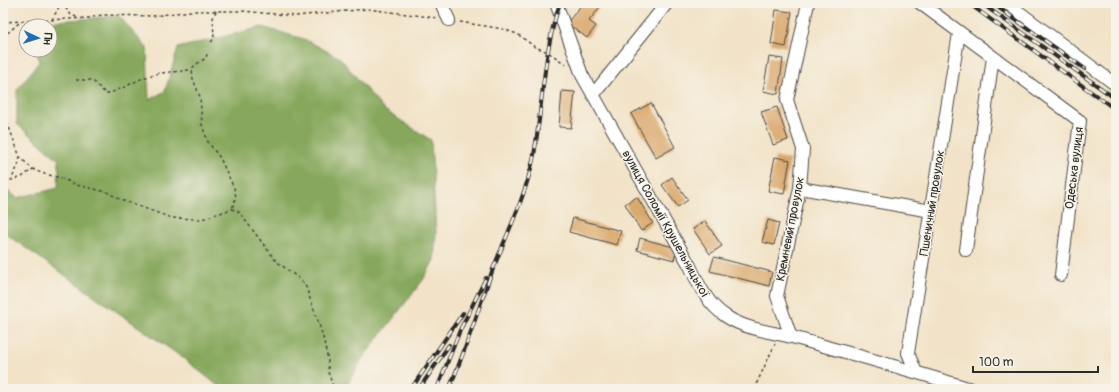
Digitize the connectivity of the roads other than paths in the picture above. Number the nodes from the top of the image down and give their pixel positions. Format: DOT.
graph roads {
  1 [pos="441,3"];
  2 [pos="556,3"];
  3 [pos="667,3"];
  4 [pos="808,3"];
  5 [pos="920,3"];
  6 [pos="1007,3"];
  7 [pos="449,20"];
  8 [pos="959,33"];
  9 [pos="993,57"];
  10 [pos="1114,83"];
  11 [pos="593,95"];
  12 [pos="800,188"];
  13 [pos="931,211"];
  14 [pos="966,250"];
  15 [pos="1061,275"];
  16 [pos="785,335"];
  17 [pos="916,372"];
  18 [pos="971,389"];
  1 -- 7 [label="street"];
  2 -- 11 [label="street, вулиця Соломії Крушельницької"];
  3 -- 11 [label="street"];
  4 -- 12 [label="street, Кремневий провулок"];
  5 -- 8 [label="street, Одеська вулиця"];
  6 -- 10 [label="street"];
  8 -- 9 [label="street, Одеська вулиця"];
  8 -- 13 [label="street, Пшеничний провулок"];
  9 -- 14 [label="street"];
  9 -- 15 [label="street, Одеська вулиця"];
  11 -- 16 [label="street, вулиця Соломії Крушельницької"];
  12 -- 13 [label="street"];
  12 -- 16 [label="street, Кремневий провулок"];
  13 -- 17 [label="street, Пшеничний провулок"];
  16 -- 17 [label="street, вулиця Соломії Крушельницької"];
  17 -- 18 [label="street, вулиця Соломії Крушельницької"];
}
